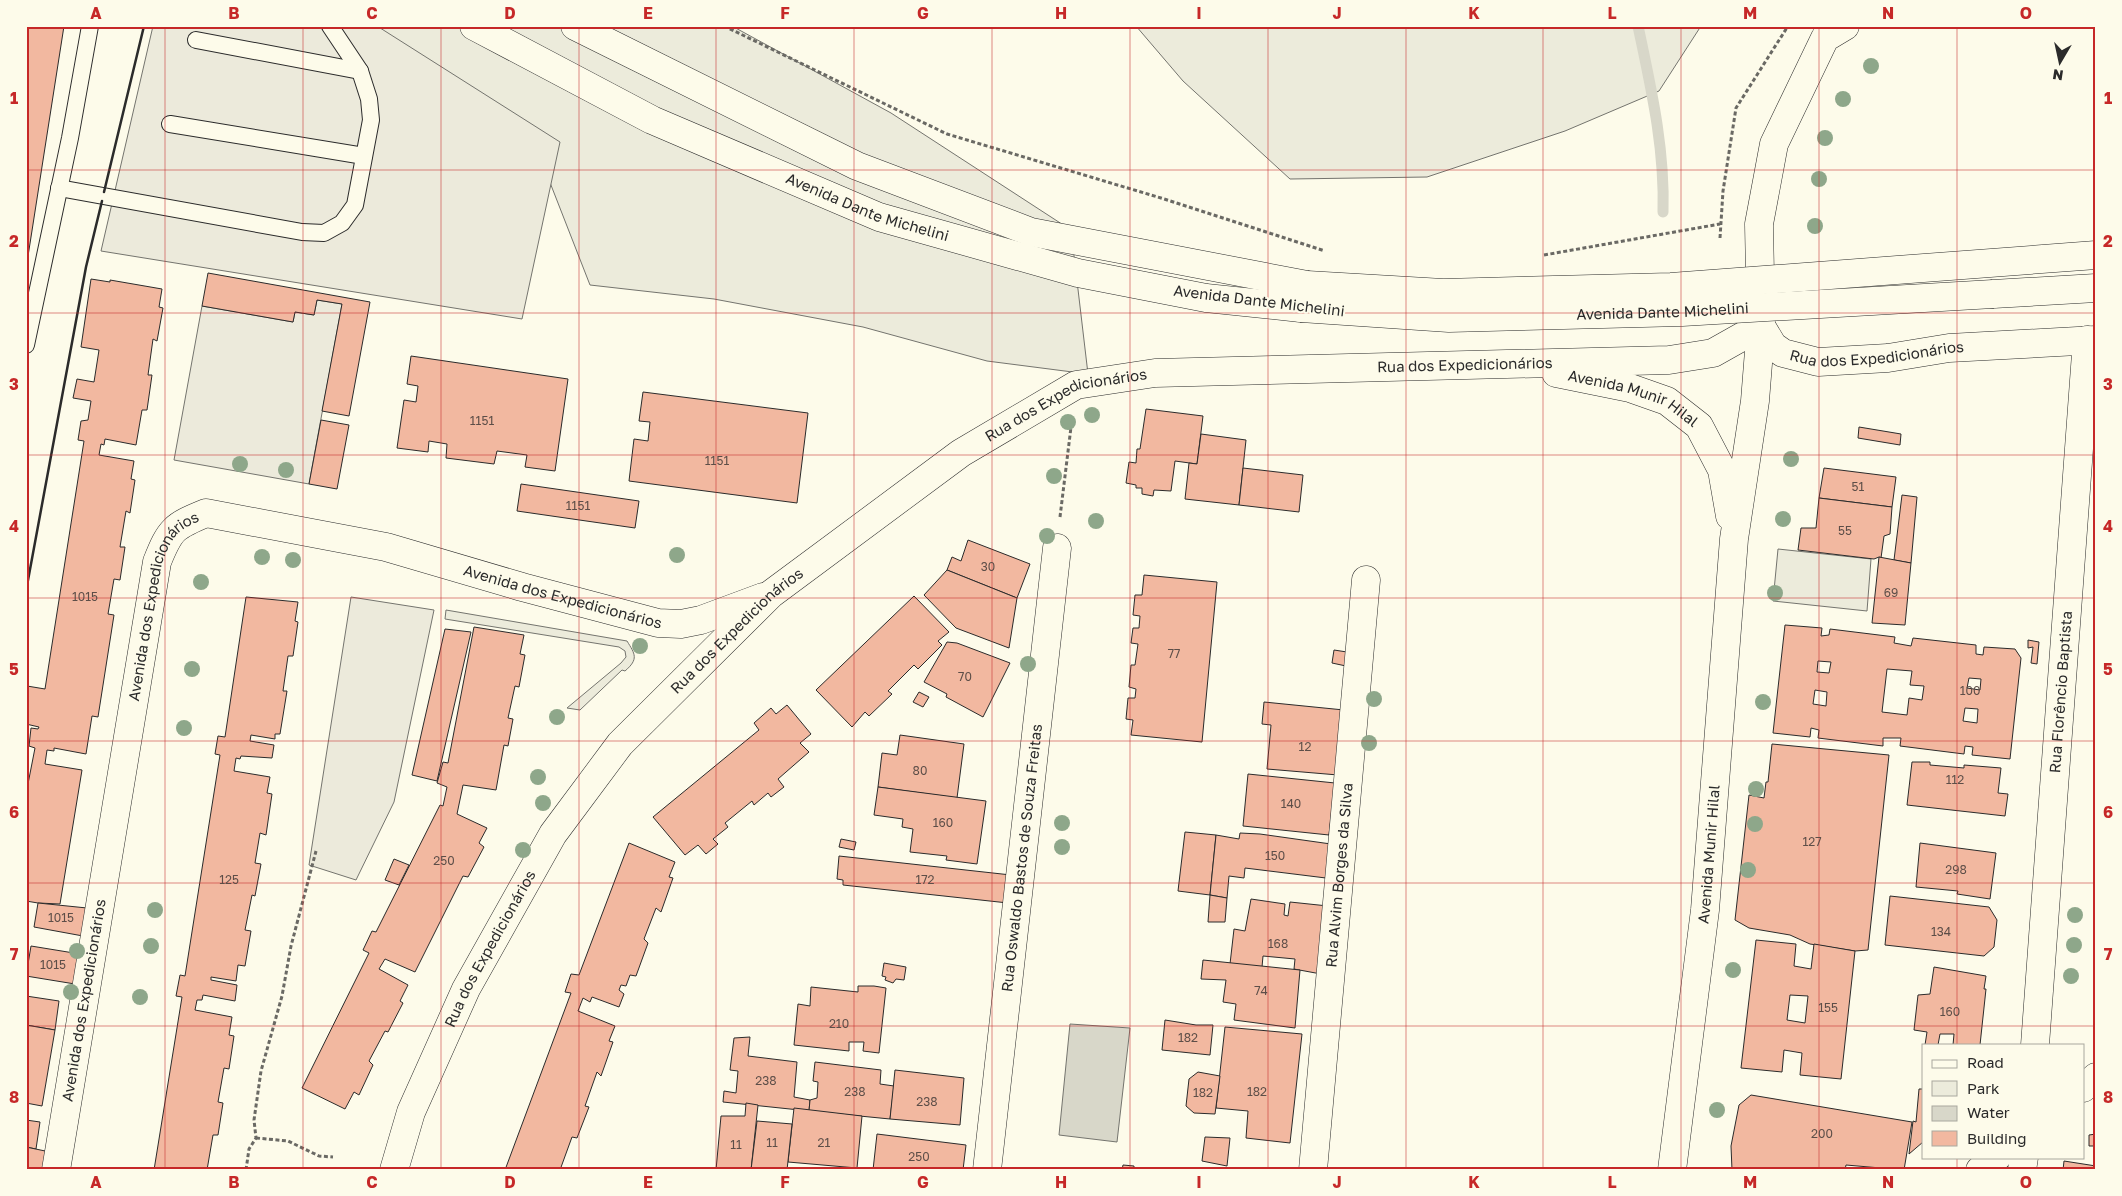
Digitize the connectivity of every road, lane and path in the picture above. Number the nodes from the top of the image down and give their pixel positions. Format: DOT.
graph roads {
  1 [pos="90,26"];
  2 [pos="330,26"];
  3 [pos="474,26"];
  4 [pos="575,26"];
  5 [pos="724,26"];
  6 [pos="1788,26"];
  7 [pos="1845,26"];
  8 [pos="196,40"];
  9 [pos="360,71"];
  10 [pos="170,124"];
  11 [pos="364,156"];
  12 [pos="59,188"];
  13 [pos="1720,224"];
  14 [pos="1720,238"];
  15 [pos="1327,252"];
  16 [pos="2096,255"];
  17 [pos="1534,257"];
  18 [pos="2096,288"];
  19 [pos="1304,297"];
  20 [pos="1761,326"];
  21 [pos="2092,340"];
  22 [pos="26,345"];
  23 [pos="1508,363"];
  24 [pos="1076,385"];
  25 [pos="1734,539"];
  26 [pos="1057,548"];
  27 [pos="1366,580"];
  28 [pos="771,594"];
  29 [pos="316,851"];
  30 [pos="2035,1044"];
  31 [pos="2096,1077"];
  32 [pos="2084,1087"];
  33 [pos="256,1138"];
  34 [pos="333,1157"];
  35 [pos="1995,1158"];
  36 [pos="56,1170"];
  37 [pos="246,1170"];
  38 [pos="394,1170"];
  39 [pos="987,1170"];
  40 [pos="1313,1170"];
  41 [pos="1672,1170"];
  42 [pos="1980,1170"];
  1 -- 12 [label="lane"];
  2 -- 9 [label="lane"];
  3 -- 19 [label="street, Avenida Dante Michelini"];
  4 -- 19 [label="street, Avenida Dante Michelini"];
  5 -- 15 [label="path"];
  6 -- 13 [label="path"];
  7 -- 20 [label="street, Avenida Munir Hilal"];
  8 -- 9 [label="lane"];
  9 -- 11 [label="lane"];
  10 -- 11 [label="lane"];
  11 -- 12 [label="lane"];
  12 -- 22 [label="lane"];
  13 -- 14 [label="path"];
  13 -- 17 [label="path"];
  16 -- 19 [label="street, Avenida Dante Michelini, bridge"];
  18 -- 19 [label="street, Avenida Dante Michelini, bridge"];
  20 -- 21 [label="street, Rua dos Expedicionários"];
  20 -- 23 [label="street, Rua dos Expedicionários"];
  20 -- 25 [label="street, Avenida Munir Hilal"];
  21 -- 30 [label="street, Rua Florêncio Baptista"];
  23 -- 24 [label="street, Rua dos Expedicionários"];
  23 -- 25 [label="street, Avenida Munir Hilal"];
  24 -- 26 [label="path"];
  24 -- 28 [label="street, Rua dos Expedicionários"];
  25 -- 41 [label="street, Avenida Munir Hilal"];
  26 -- 39 [label="street, Rua Oswaldo Bastos de Souza Freitas"];
  27 -- 40 [label="street, Rua Alvim Borges da Silva"];
  28 -- 36 [label="street, Avenida dos Expedicionários"];
  28 -- 38 [label="street, Rua dos Expedicionários"];
  29 -- 33 [label="path"];
  31 -- 32 [label="street"];
  33 -- 34 [label="path"];
  33 -- 37 [label="path"];
  35 -- 42 [label="street"];
}
